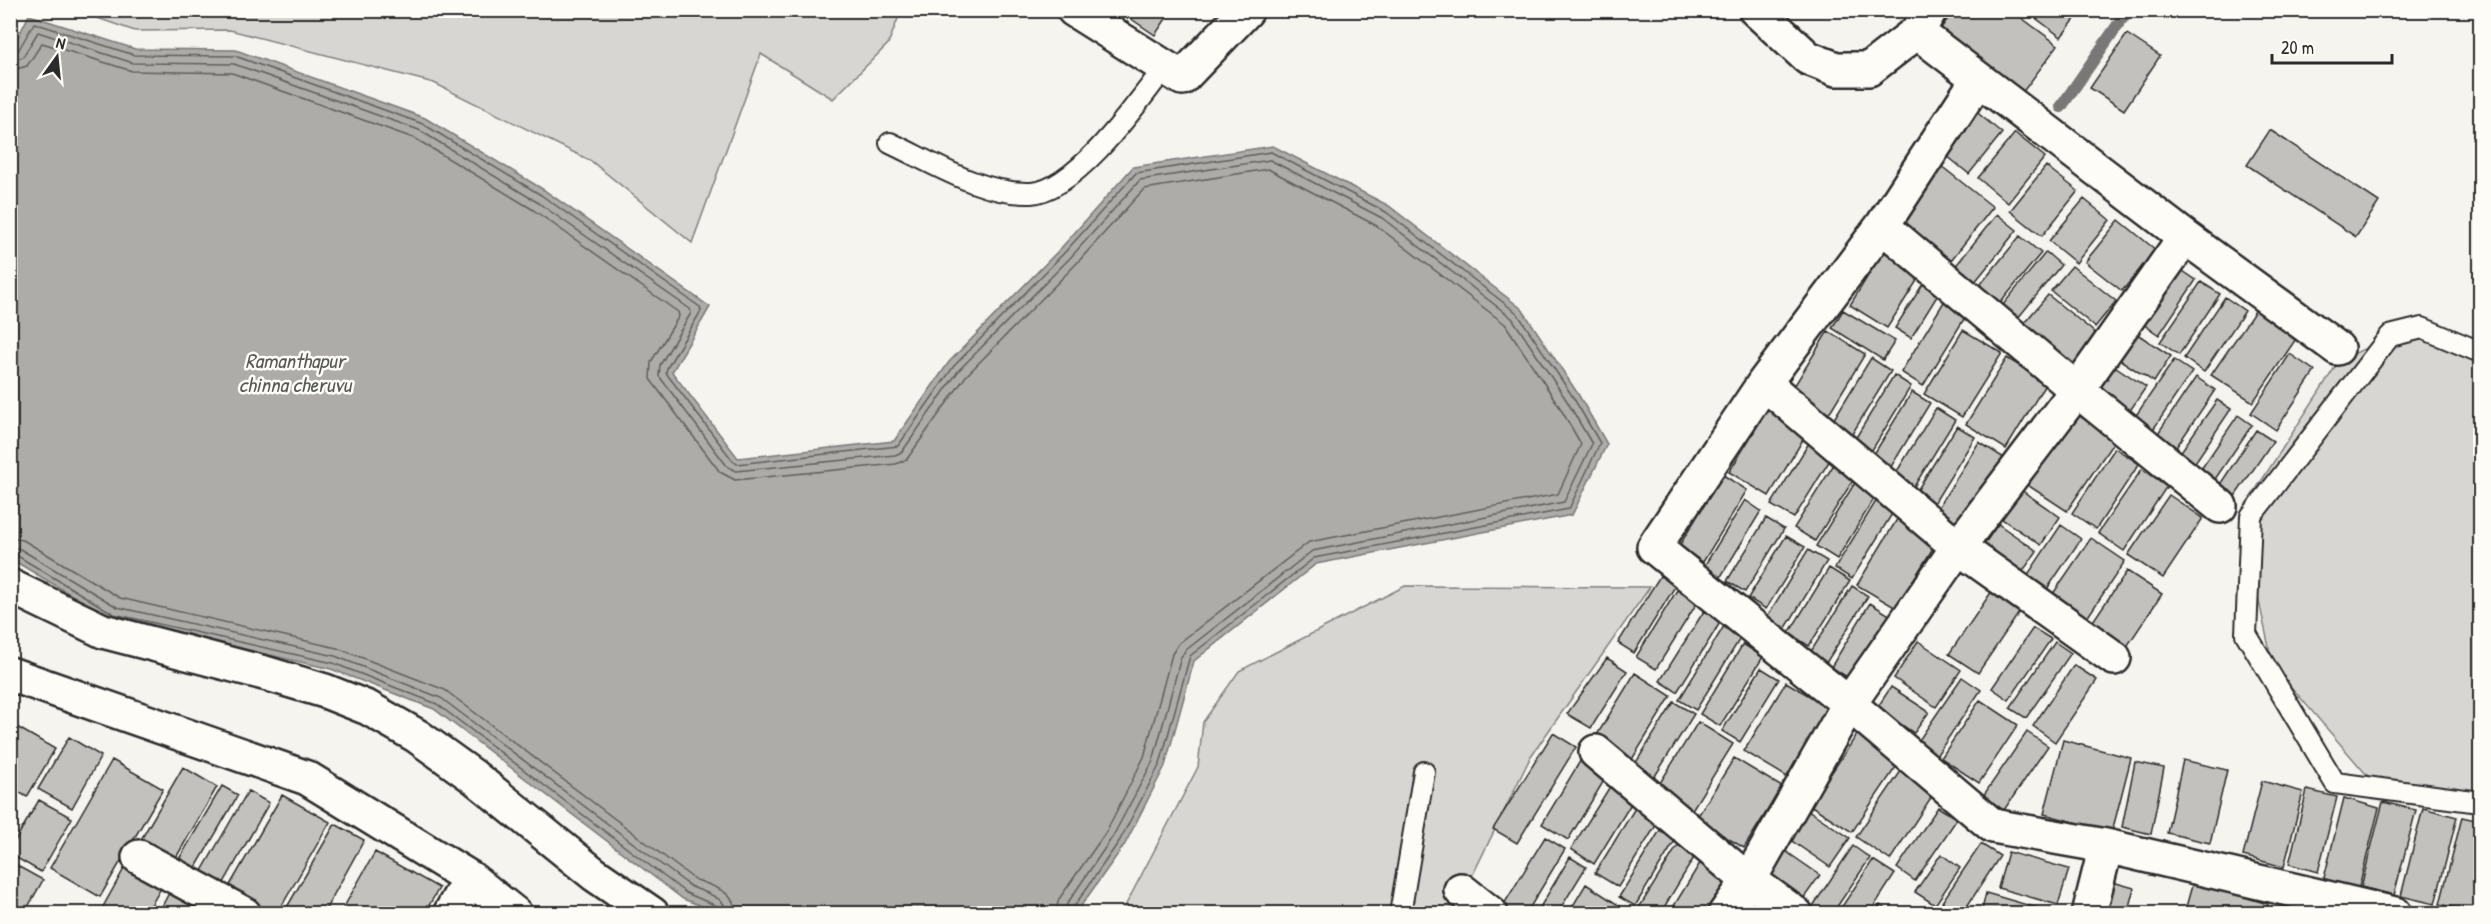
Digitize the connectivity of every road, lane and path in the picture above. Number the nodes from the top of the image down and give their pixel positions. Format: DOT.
graph roads {
  1 [pos="1074,10"];
  2 [pos="1247,10"];
  3 [pos="1756,10"];
  4 [pos="1923,21"];
  5 [pos="1165,67"];
  6 [pos="1978,79"];
  7 [pos="890,143"];
  8 [pos="1882,226"];
  9 [pos="2185,237"];
  10 [pos="2337,348"];
  11 [pos="2481,352"];
  12 [pos="2365,370"];
  13 [pos="1764,383"];
  14 [pos="2077,390"];
  15 [pos="2220,506"];
  16 [pos="1958,547"];
  17 [pos="10,586"];
  18 [pos="2114,658"];
  19 [pos="10,674"];
  20 [pos="1849,704"];
  21 [pos="1596,752"];
  22 [pos="1424,772"];
  23 [pos="2481,802"];
  24 [pos="2106,846"];
  25 [pos="139,857"];
  26 [pos="470,878"];
  27 [pos="1749,880"];
  28 [pos="1461,890"];
  29 [pos="2298,902"];
  30 [pos="244,914"];
  31 [pos="450,914"];
  32 [pos="515,914"];
  33 [pos="652,914"];
  34 [pos="1400,914"];
  35 [pos="1491,914"];
  36 [pos="1725,914"];
  37 [pos="1796,914"];
  38 [pos="2089,914"];
  39 [pos="2395,914"];
  1 -- 5 [label="street"];
  2 -- 5 [label="street"];
  3 -- 4 [label="street"];
  4 -- 6 [label="street"];
  5 -- 7 [label="lane"];
  6 -- 8 [label="street"];
  6 -- 9 [label="street"];
  8 -- 13 [label="street"];
  8 -- 14 [label="street"];
  9 -- 10 [label="street"];
  9 -- 14 [label="street"];
  10 -- 12 [label="lane"];
  11 -- 12 [label="lane"];
  12 -- 23 [label="lane"];
  13 -- 16 [label="street"];
  13 -- 20 [label="street"];
  14 -- 15 [label="street"];
  14 -- 16 [label="street"];
  16 -- 18 [label="street"];
  16 -- 20 [label="street"];
  17 -- 33 [label="street"];
  19 -- 26 [label="street"];
  20 -- 24 [label="street"];
  20 -- 27 [label="street"];
  21 -- 27 [label="street"];
  22 -- 34 [label="lane"];
  24 -- 29 [label="street"];
  24 -- 38 [label="street"];
  25 -- 30 [label="street"];
  26 -- 31 [label="street"];
  26 -- 32 [label="street"];
  27 -- 36 [label="street"];
  27 -- 37 [label="street"];
  28 -- 35 [label="street"];
  29 -- 39 [label="street"];
}
